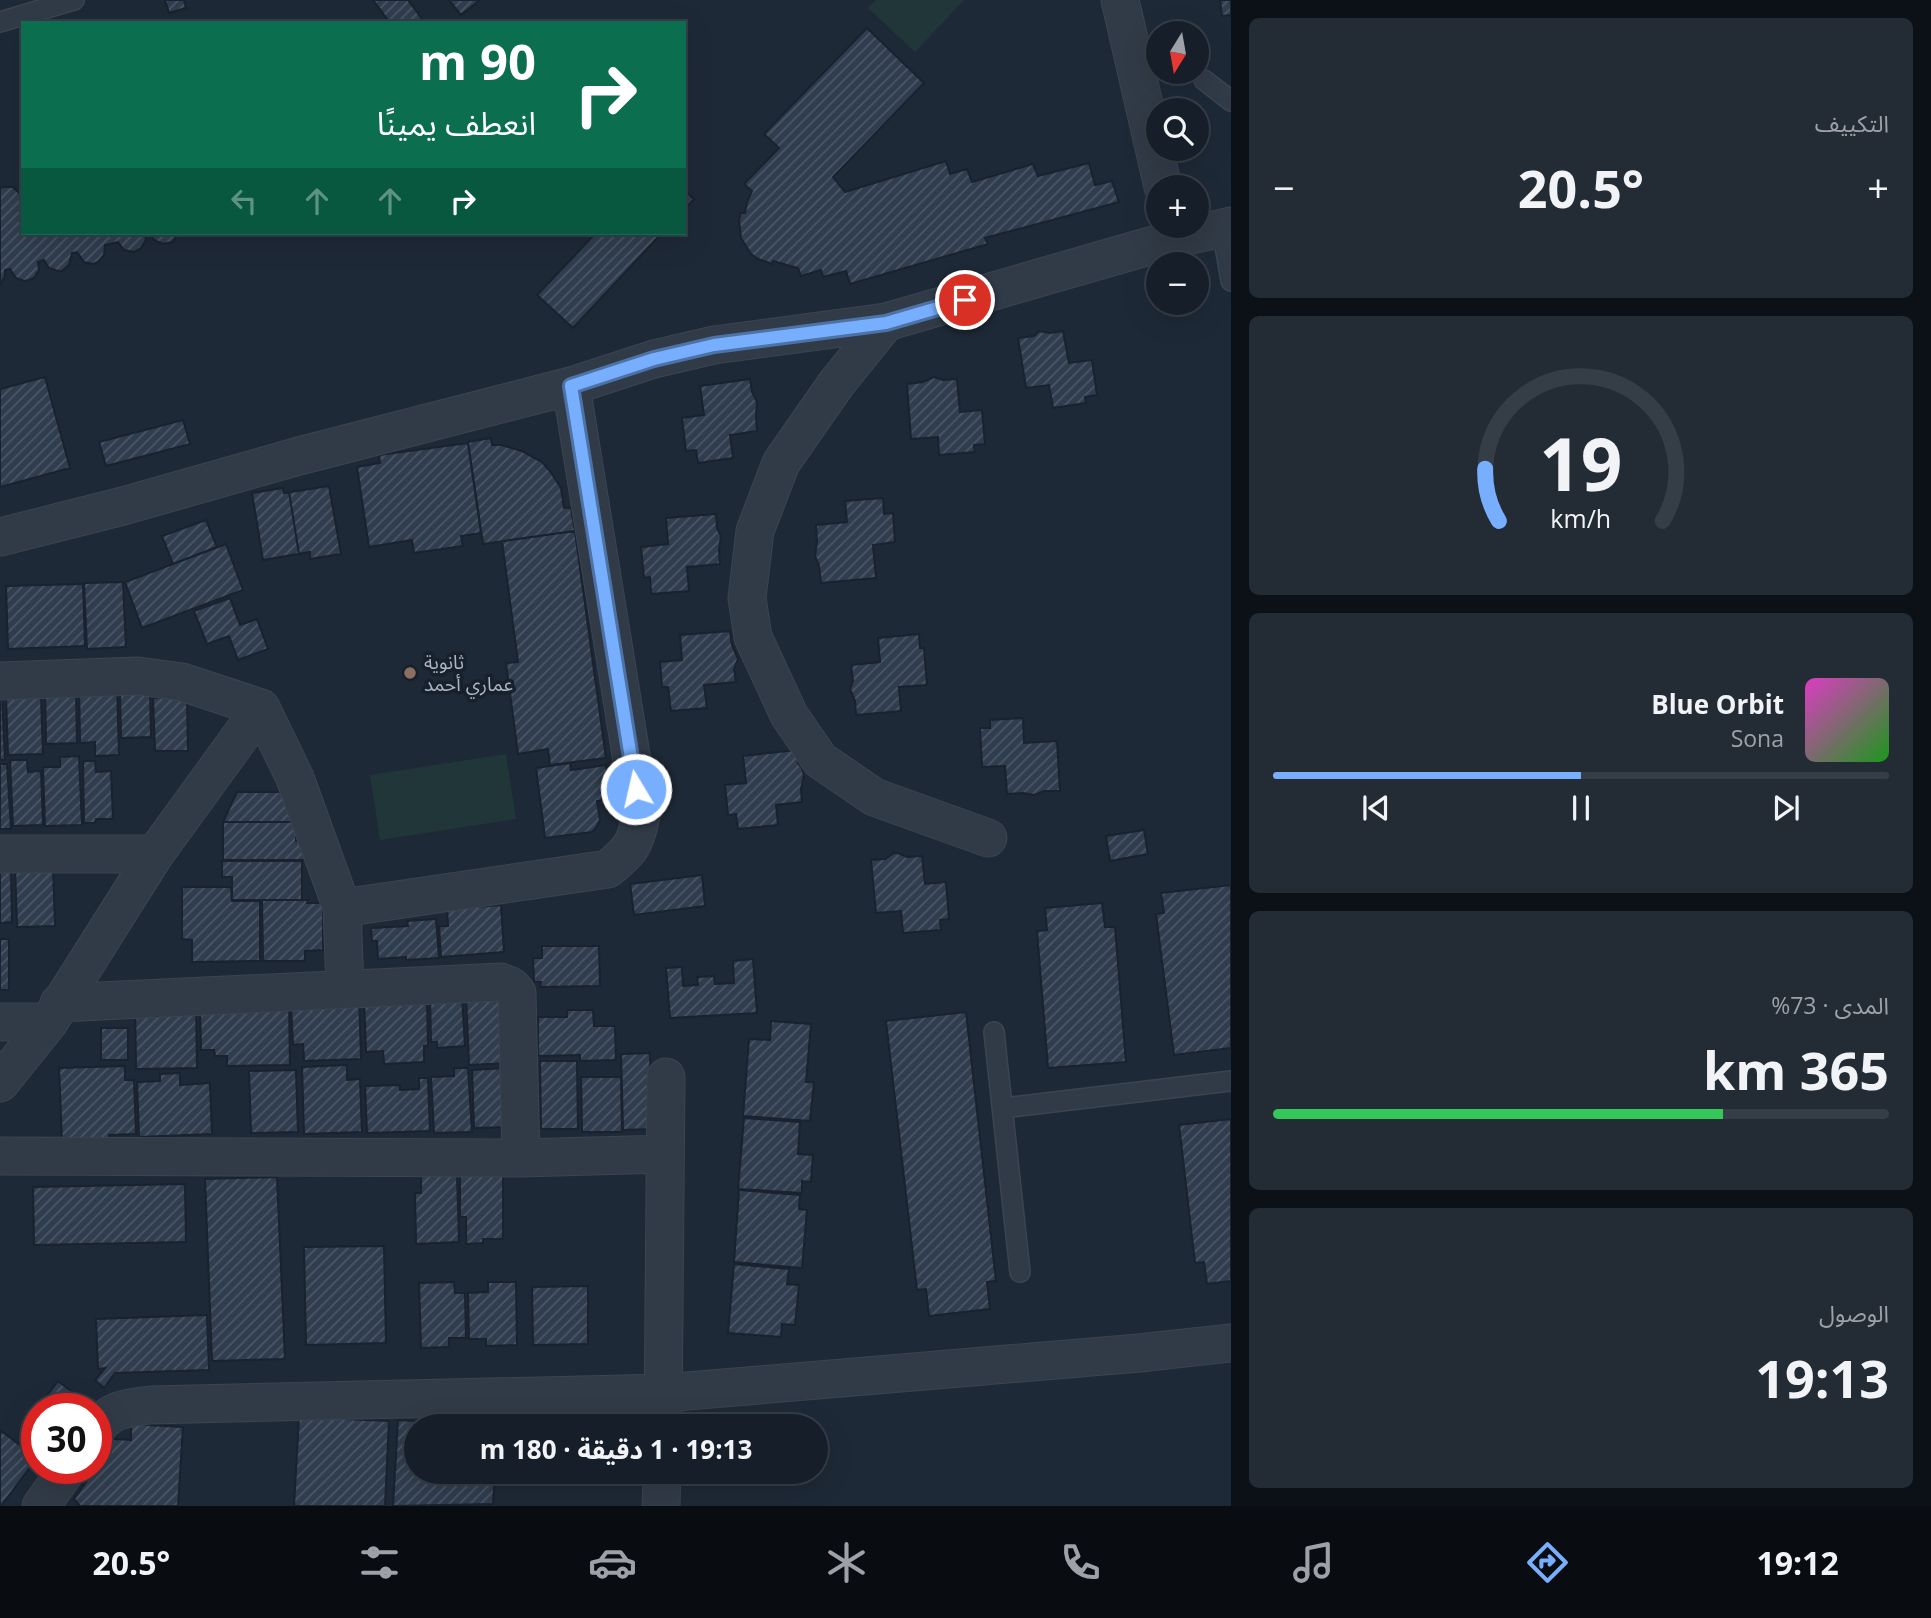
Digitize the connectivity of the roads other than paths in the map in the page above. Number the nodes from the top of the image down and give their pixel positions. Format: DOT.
graph roads {
  1 [pos="74,0"];
  2 [pos="1120,0"];
  3 [pos="0,22"];
  4 [pos="1209,84"];
  5 [pos="1231,101"];
  6 [pos="1160,175"];
  7 [pos="1226,227"];
  8 [pos="1154,238"];
  9 [pos="1231,281"];
  10 [pos="886,323"];
  11 [pos="571,386"];
  12 [pos="0,537"];
  13 [pos="0,681"];
  14 [pos="261,708"];
  15 [pos="988,838"];
  16 [pos="0,854"];
  17 [pos="155,855"];
  18 [pos="342,908"];
  19 [pos="345,988"];
  20 [pos="54,1012"];
  21 [pos="0,1022"];
  22 [pos="994,1032"];
  23 [pos="666,1077"];
  24 [pos="1231,1081"];
  25 [pos="0,1083"];
  26 [pos="1003,1108"];
  27 [pos="665,1154"];
  28 [pos="0,1156"];
  29 [pos="521,1158"];
  30 [pos="1020,1272"];
  31 [pos="1231,1343"];
  32 [pos="664,1409"];
  33 [pos="112,1415"];
  34 [pos="57,1484"];
  35 [pos="662,1484"];
  36 [pos="41,1506"];
  37 [pos="661,1506"];
  1 -- 3 [label="lane"];
  2 -- 6 [label="street"];
  4 -- 5 [label="lane"];
  7 -- 9 [label="lane"];
  8 -- 10 [label="street"];
  10 -- 11 [label="street"];
  10 -- 15 [label="street"];
  11 -- 12 [label="street"];
  11 -- 18 [label="street"];
  13 -- 14 [label="street"];
  14 -- 17 [label="street"];
  14 -- 18 [label="street"];
  16 -- 17 [label="street"];
  17 -- 20 [label="street"];
  18 -- 19 [label="street"];
  19 -- 20 [label="street"];
  19 -- 29 [label="street"];
  20 -- 21 [label="street"];
  20 -- 25 [label="street"];
  22 -- 26 [label="lane"];
  23 -- 27 [label="street"];
  24 -- 26 [label="lane"];
  26 -- 30 [label="lane"];
  27 -- 29 [label="street"];
  27 -- 32 [label="street"];
  28 -- 29 [label="street"];
  31 -- 32 [label="street"];
  32 -- 33 [label="street"];
  34 -- 36 [label="street"];
  35 -- 37 [label="street"];
}
